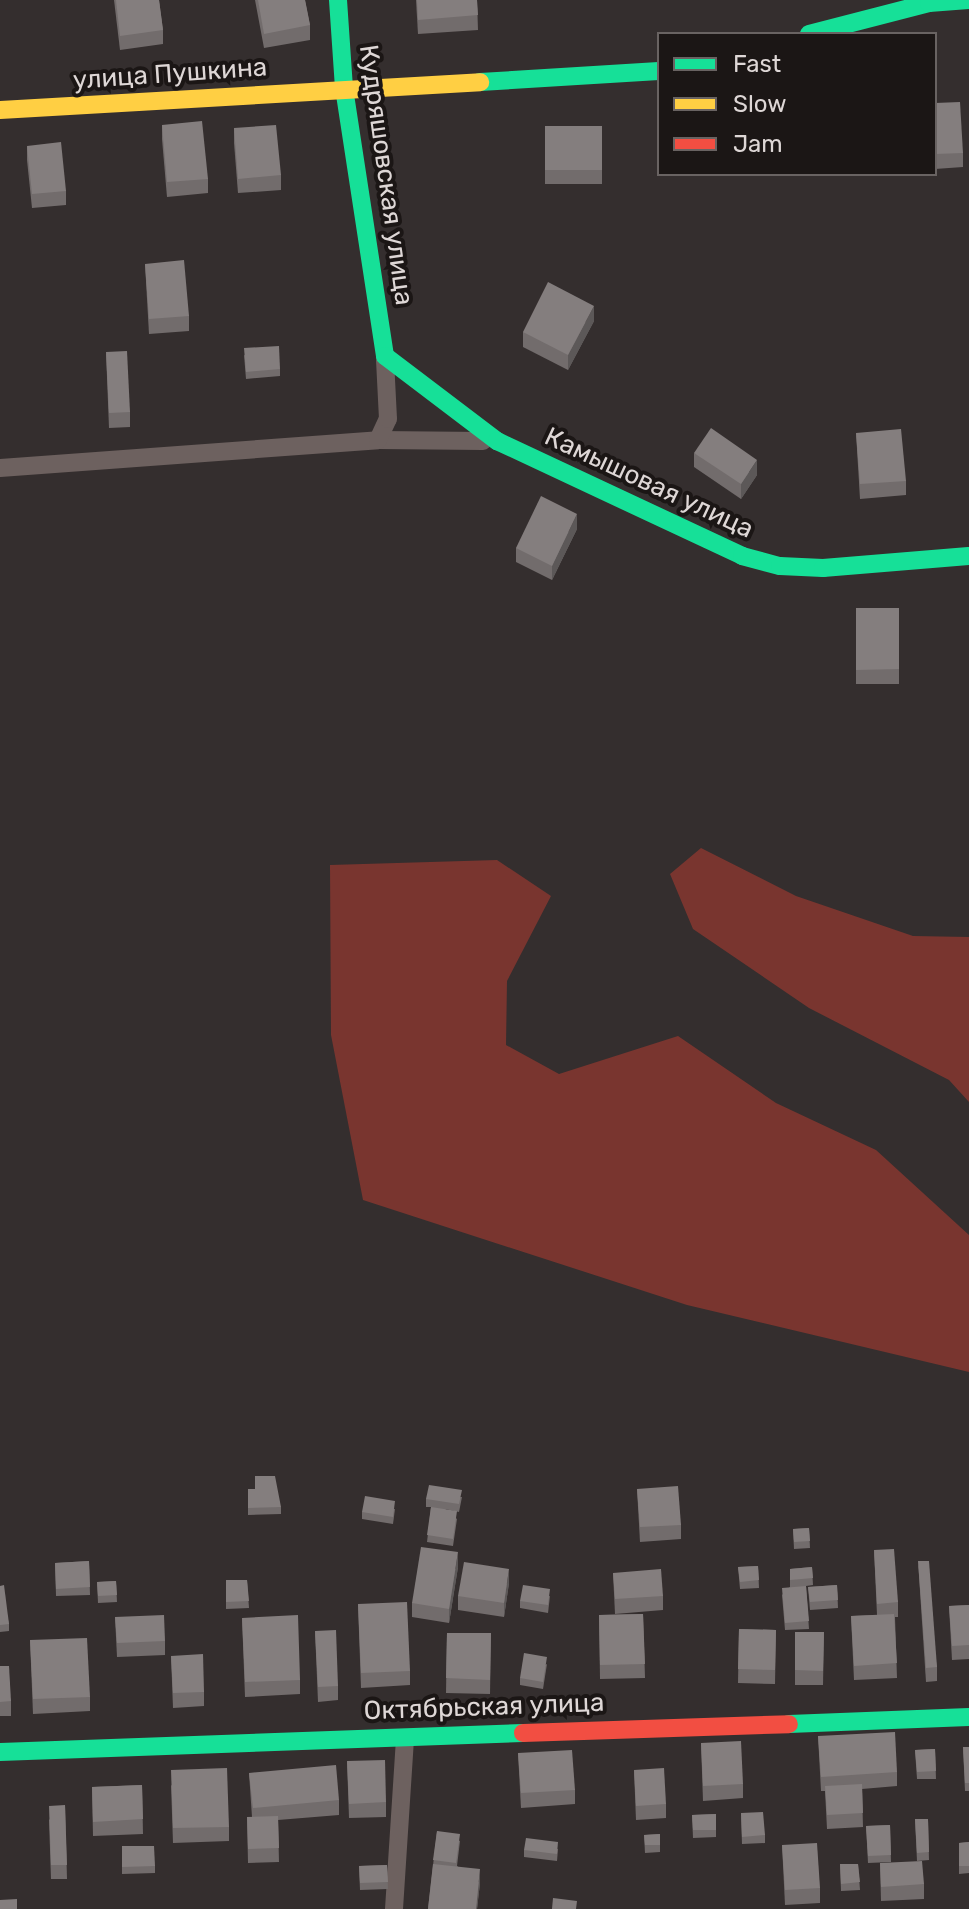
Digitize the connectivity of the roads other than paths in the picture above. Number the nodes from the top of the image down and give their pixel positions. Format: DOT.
graph roads {
  1 [pos="338,0"];
  2 [pos="969,0"];
  3 [pos="817,32"];
  4 [pos="657,71"];
  5 [pos="344,88"];
  6 [pos="0,110"];
  7 [pos="385,356"];
  8 [pos="378,440"];
  9 [pos="497,441"];
  10 [pos="0,468"];
  11 [pos="969,556"];
  12 [pos="969,1717"];
  13 [pos="405,1735"];
  14 [pos="0,1752"];
  15 [pos="394,1909"];
  1 -- 5 [label="street, Кудряшовская улица"];
  2 -- 3 [label="street"];
  4 -- 5 [label="street, улица Пушкина"];
  5 -- 6 [label="street, улица Пушкина"];
  5 -- 7 [label="street, Кудряшовская улица"];
  7 -- 8 [label="lane"];
  7 -- 9 [label="street, Камышовая улица"];
  8 -- 9 [label="lane"];
  8 -- 10 [label="lane"];
  9 -- 11 [label="street, Камышовая улица"];
  12 -- 13 [label="street, Октябрьская улица"];
  13 -- 14 [label="street, Октябрьская улица"];
  13 -- 15 [label="lane"];
}
